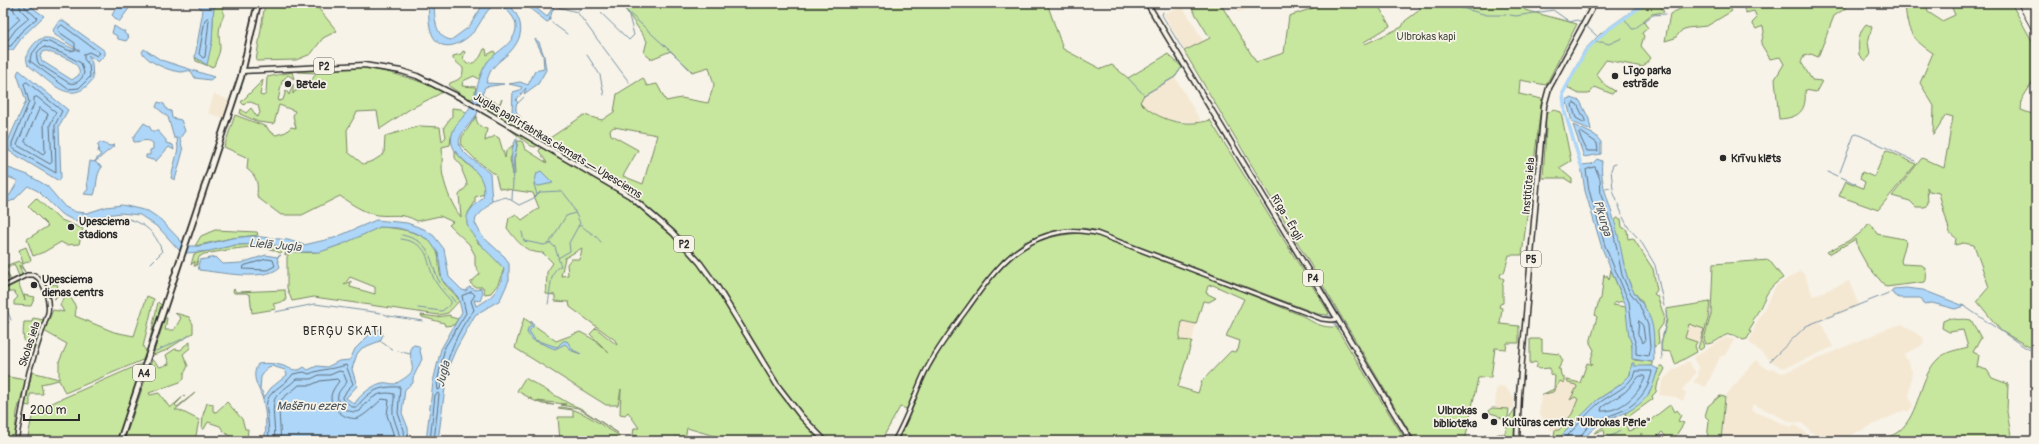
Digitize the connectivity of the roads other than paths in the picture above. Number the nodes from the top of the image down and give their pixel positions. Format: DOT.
graph roads {
  1 [pos="258,3"];
  2 [pos="1148,3"];
  3 [pos="1594,3"];
  4 [pos="243,71"];
  5 [pos="3,287"];
  6 [pos="1337,317"];
  7 [pos="16,441"];
  8 [pos="120,441"];
  9 [pos="826,441"];
  10 [pos="894,441"];
  11 [pos="1411,441"];
  12 [pos="1517,441"];
  1 -- 4 [label="highway, A4"];
  2 -- 6 [label="main road, Rīga - Ērgļi / P4"];
  3 -- 12 [label="main road, Institūta iela / P5"];
  4 -- 8 [label="highway, A4"];
  4 -- 9 [label="main road, Juglas papīrfabrikas ciemats — Upesciems / P2"];
  5 -- 7 [label="main road, Skolas iela"];
  6 -- 10 [label="main road"];
  6 -- 11 [label="main road, Rīga - Ērgļi / P4"];
}
